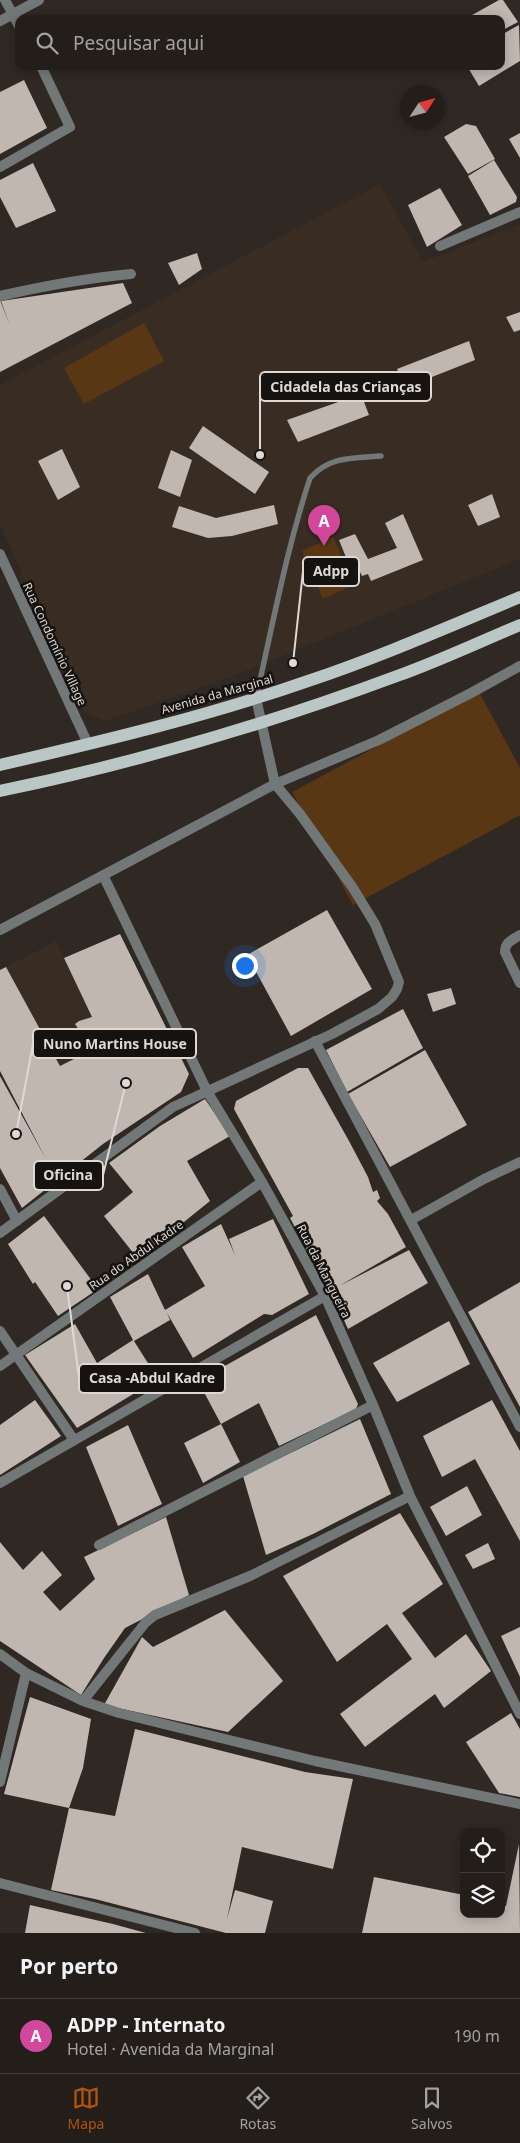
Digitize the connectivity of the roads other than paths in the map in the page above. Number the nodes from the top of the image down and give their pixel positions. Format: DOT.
graph roads {
  1 [pos="5,0"];
  2 [pos="38,0"];
  3 [pos="13,15"];
  4 [pos="15,19"];
  5 [pos="0,22"];
  6 [pos="43,70"];
  7 [pos="0,167"];
  8 [pos="520,212"];
  9 [pos="440,246"];
  10 [pos="131,274"];
  11 [pos="0,296"];
  12 [pos="381,456"];
  13 [pos="0,554"];
  14 [pos="520,597"];
  15 [pos="520,625"];
  16 [pos="520,666"];
  17 [pos="256,698"];
  18 [pos="262,722"];
  19 [pos="88,744"];
  20 [pos="0,765"];
  21 [pos="275,784"];
  22 [pos="0,791"];
  23 [pos="103,875"];
  24 [pos="0,930"];
  25 [pos="520,935"];
  26 [pos="520,983"];
  27 [pos="315,1041"];
  28 [pos="207,1091"];
  29 [pos="520,1162"];
  30 [pos="262,1182"];
  31 [pos="0,1189"];
  32 [pos="17,1220"];
  33 [pos="412,1220"];
  34 [pos="0,1233"];
  35 [pos="325,1296"];
  36 [pos="0,1331"];
  37 [pos="16,1355"];
  38 [pos="0,1366"];
  39 [pos="373,1405"];
  40 [pos="520,1427"];
  41 [pos="74,1440"];
  42 [pos="0,1483"];
  43 [pos="410,1496"];
  44 [pos="99,1545"];
  45 [pos="0,1654"];
  46 [pos="26,1673"];
  47 [pos="83,1701"];
  48 [pos="520,1714"];
  49 [pos="0,1782"];
  50 [pos="520,1804"];
  51 [pos="0,1884"];
  52 [pos="195,1933"];
  1 -- 3 [label="street"];
  2 -- 3 [label="street"];
  3 -- 4 [label="street"];
  3 -- 5 [label="street"];
  6 -- 7 [label="street"];
  8 -- 9 [label="street"];
  10 -- 11 [label="street"];
  12 -- 17 [label="lane"];
  13 -- 19 [label="street, Rua Condomínio Village"];
  14 -- 17 [label="main road, Avenida da Marginal"];
  15 -- 18 [label="main road"];
  16 -- 21 [label="street"];
  17 -- 18 [label="street"];
  17 -- 19 [label="main road, Avenida da Marginal"];
  18 -- 21 [label="street"];
  18 -- 22 [label="main road"];
  19 -- 20 [label="main road, Avenida da Marginal"];
  21 -- 23 [label="street"];
  21 -- 27 [label="street"];
  23 -- 24 [label="street"];
  23 -- 28 [label="street, Rua da Mangueira"];
  25 -- 26 [label="street"];
  27 -- 28 [label="street"];
  27 -- 33 [label="street"];
  28 -- 30 [label="street, Rua da Mangueira"];
  28 -- 32 [label="street"];
  29 -- 33 [label="street"];
  30 -- 35 [label="street, Rua da Mangueira"];
  30 -- 37 [label="street, Rua do Abdul Kadre"];
  31 -- 32 [label="street"];
  32 -- 34 [label="street"];
  33 -- 40 [label="street"];
  35 -- 39 [label="street, Rua da Mangueira"];
  35 -- 41 [label="street"];
  36 -- 37 [label="street"];
  37 -- 38 [label="street, Rua do Abdul Kadre"];
  37 -- 41 [label="street"];
  39 -- 43 [label="street, Rua da Mangueira"];
  39 -- 44 [label="street"];
  41 -- 42 [label="street"];
  43 -- 47 [label="street"];
  43 -- 48 [label="street, Rua da Mangueira"];
  45 -- 46 [label="street"];
  46 -- 47 [label="street"];
  46 -- 49 [label="street"];
  47 -- 50 [label="street"];
  51 -- 52 [label="street"];
}
